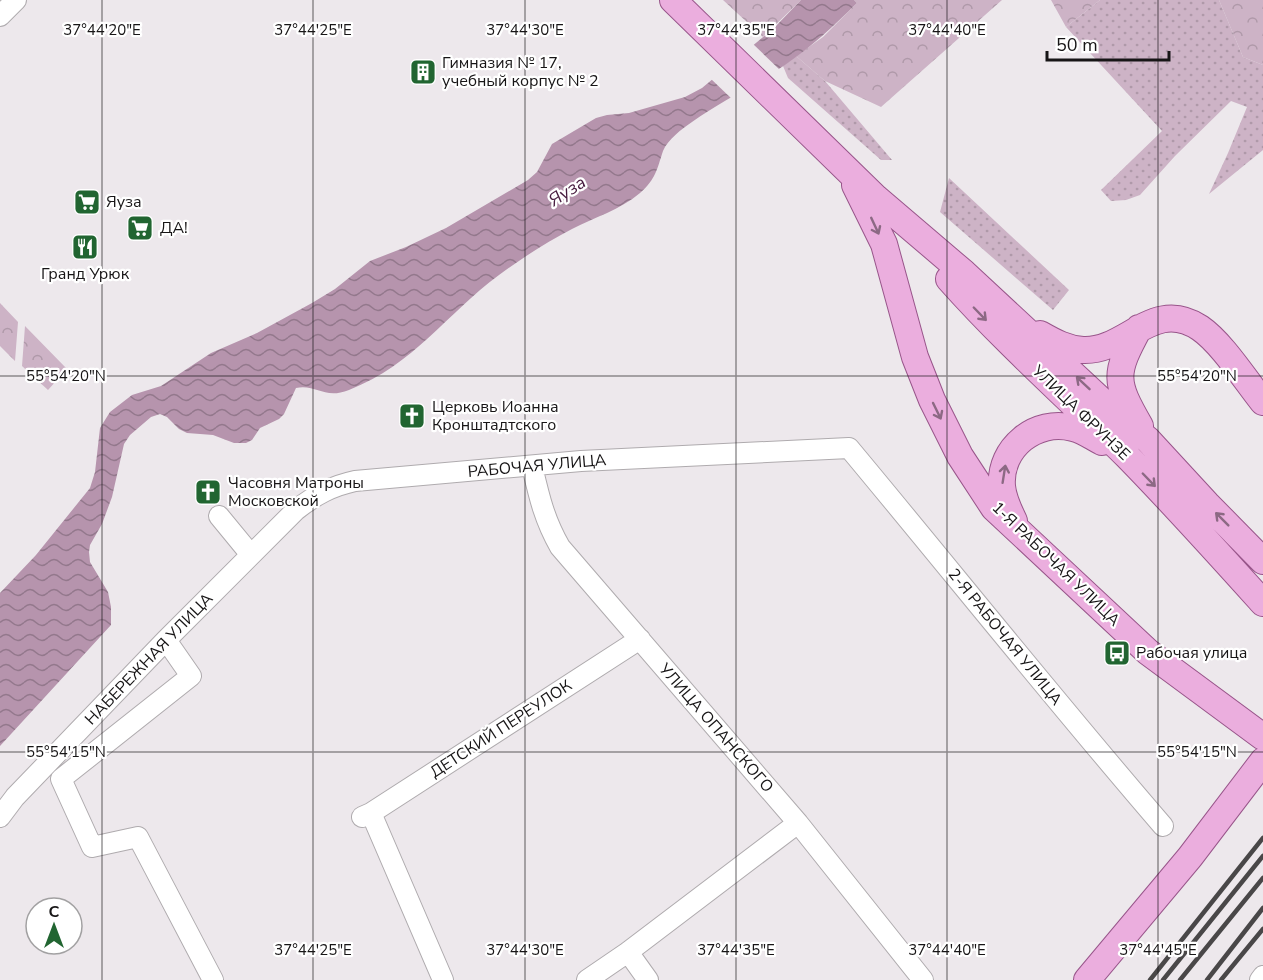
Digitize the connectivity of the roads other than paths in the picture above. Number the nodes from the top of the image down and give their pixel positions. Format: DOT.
graph roads {
  1 [pos="16,0"];
  2 [pos="672,0"];
  3 [pos="0,16"];
  4 [pos="850,173"];
  5 [pos="902,220"];
  6 [pos="1007,313"];
  7 [pos="1139,328"];
  8 [pos="1263,402"];
  9 [pos="1148,440"];
  10 [pos="849,448"];
  11 [pos="1126,456"];
  12 [pos="532,466"];
  13 [pos="219,516"];
  14 [pos="1018,529"];
  15 [pos="251,555"];
  16 [pos="1263,561"];
  17 [pos="1263,603"];
  18 [pos="640,639"];
  19 [pos="166,640"];
  20 [pos="1263,737"];
  21 [pos="1263,761"];
  22 [pos="0,817"];
  23 [pos="798,823"];
  24 [pos="1162,826"];
  25 [pos="628,952"];
  26 [pos="1263,976"];
  27 [pos="213,980"];
  28 [pos="443,980"];
  29 [pos="587,980"];
  30 [pos="648,980"];
  31 [pos="923,980"];
  32 [pos="1088,980"];
  33 [pos="1260,980"];
  1 -- 3 [label="street"];
  2 -- 4 [label="main road, УЛИЦА ФРУНЗЕ"];
  4 -- 5 [label="main road, УЛИЦА ФРУНЗЕ"];
  4 -- 14 [label="main road, 1-Я РАБОЧАЯ УЛИЦА, one-way"];
  5 -- 6 [label="main road, УЛИЦА ФРУНЗЕ"];
  5 -- 11 [label="main road, УЛИЦА ФРУНЗЕ, one-way"];
  6 -- 7 [label="main road"];
  9 -- 6 [label="main road, УЛИЦА ФРУНЗЕ, one-way"];
  7 -- 8 [label="main road"];
  7 -- 9 [label="main road"];
  16 -- 9 [label="main road, УЛИЦА ФРУНЗЕ, one-way"];
  10 -- 12 [label="street, РАБОЧАЯ УЛИЦА"];
  10 -- 24 [label="street, 2-Я РАБОЧАЯ УЛИЦА"];
  14 -- 11 [label="main road, one-way"];
  11 -- 17 [label="main road, УЛИЦА ФРУНЗЕ, one-way"];
  12 -- 15 [label="street, РАБОЧАЯ УЛИЦА"];
  12 -- 18 [label="street, УЛИЦА ОПАНСКОГО"];
  13 -- 15 [label="street"];
  14 -- 20 [label="main road, 1-Я РАБОЧАЯ УЛИЦА"];
  15 -- 19 [label="street, НАБЕРЕЖНАЯ УЛИЦА"];
  18 -- 23 [label="street, УЛИЦА ОПАНСКОГО"];
  18 -- 28 [label="street, ДЕТСКИЙ ПЕРЕУЛОК"];
  19 -- 22 [label="street, НАБЕРЕЖНАЯ УЛИЦА"];
  19 -- 27 [label="street"];
  21 -- 32 [label="main road"];
  23 -- 25 [label="street"];
  23 -- 31 [label="street, УЛИЦА ОПАНСКОГО"];
  25 -- 29 [label="street"];
  25 -- 30 [label="street"];
  26 -- 33 [label="street"];
}
